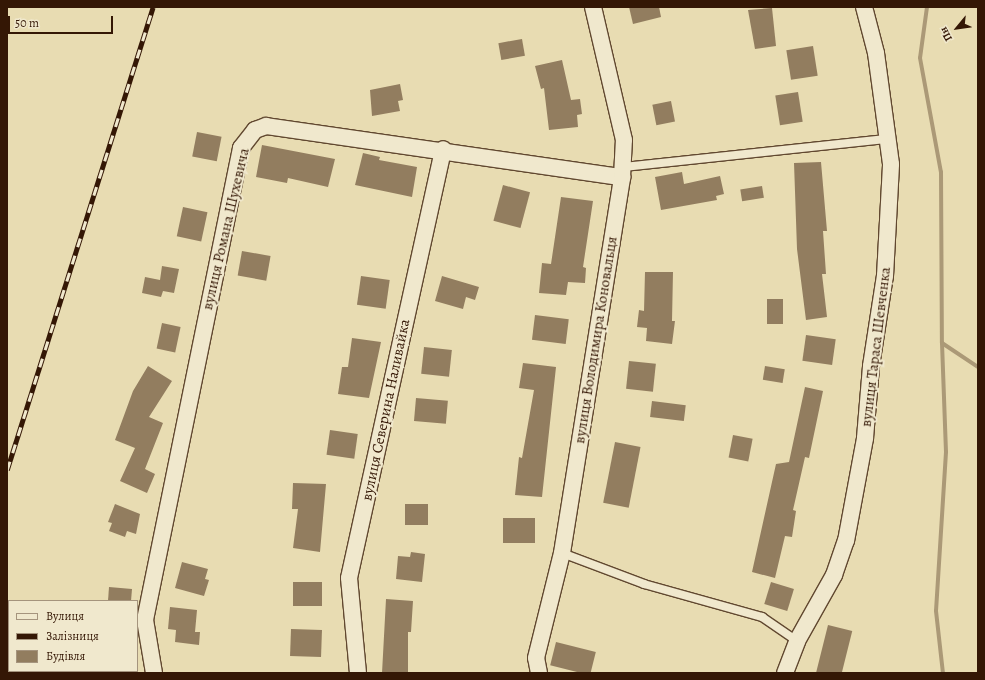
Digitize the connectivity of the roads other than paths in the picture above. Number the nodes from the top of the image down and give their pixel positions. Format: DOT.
graph roads {
  1 [pos="593,7"];
  2 [pos="864,7"];
  3 [pos="888,139"];
  4 [pos="443,149"];
  5 [pos="622,172"];
  6 [pos="562,552"];
  7 [pos="797,641"];
  8 [pos="154,673"];
  9 [pos="358,673"];
  10 [pos="539,673"];
  11 [pos="785,673"];
  1 -- 5 [label="street, вулиця Володимира Коновальця"];
  2 -- 3 [label="street, вулиця Тараса Шевченка"];
  3 -- 5 [label="lane"];
  3 -- 7 [label="street, вулиця Тараса Шевченка"];
  4 -- 5 [label="street, вулиця Романа Шухевича"];
  4 -- 8 [label="street, вулиця Романа Шухевича"];
  4 -- 9 [label="street, вулиця Северина Наливайка"];
  5 -- 6 [label="street, вулиця Володимира Коновальця"];
  6 -- 7 [label="lane"];
  6 -- 10 [label="street, вулиця Володимира Коновальця"];
  7 -- 11 [label="street, вулиця Тараса Шевченка"];
}
